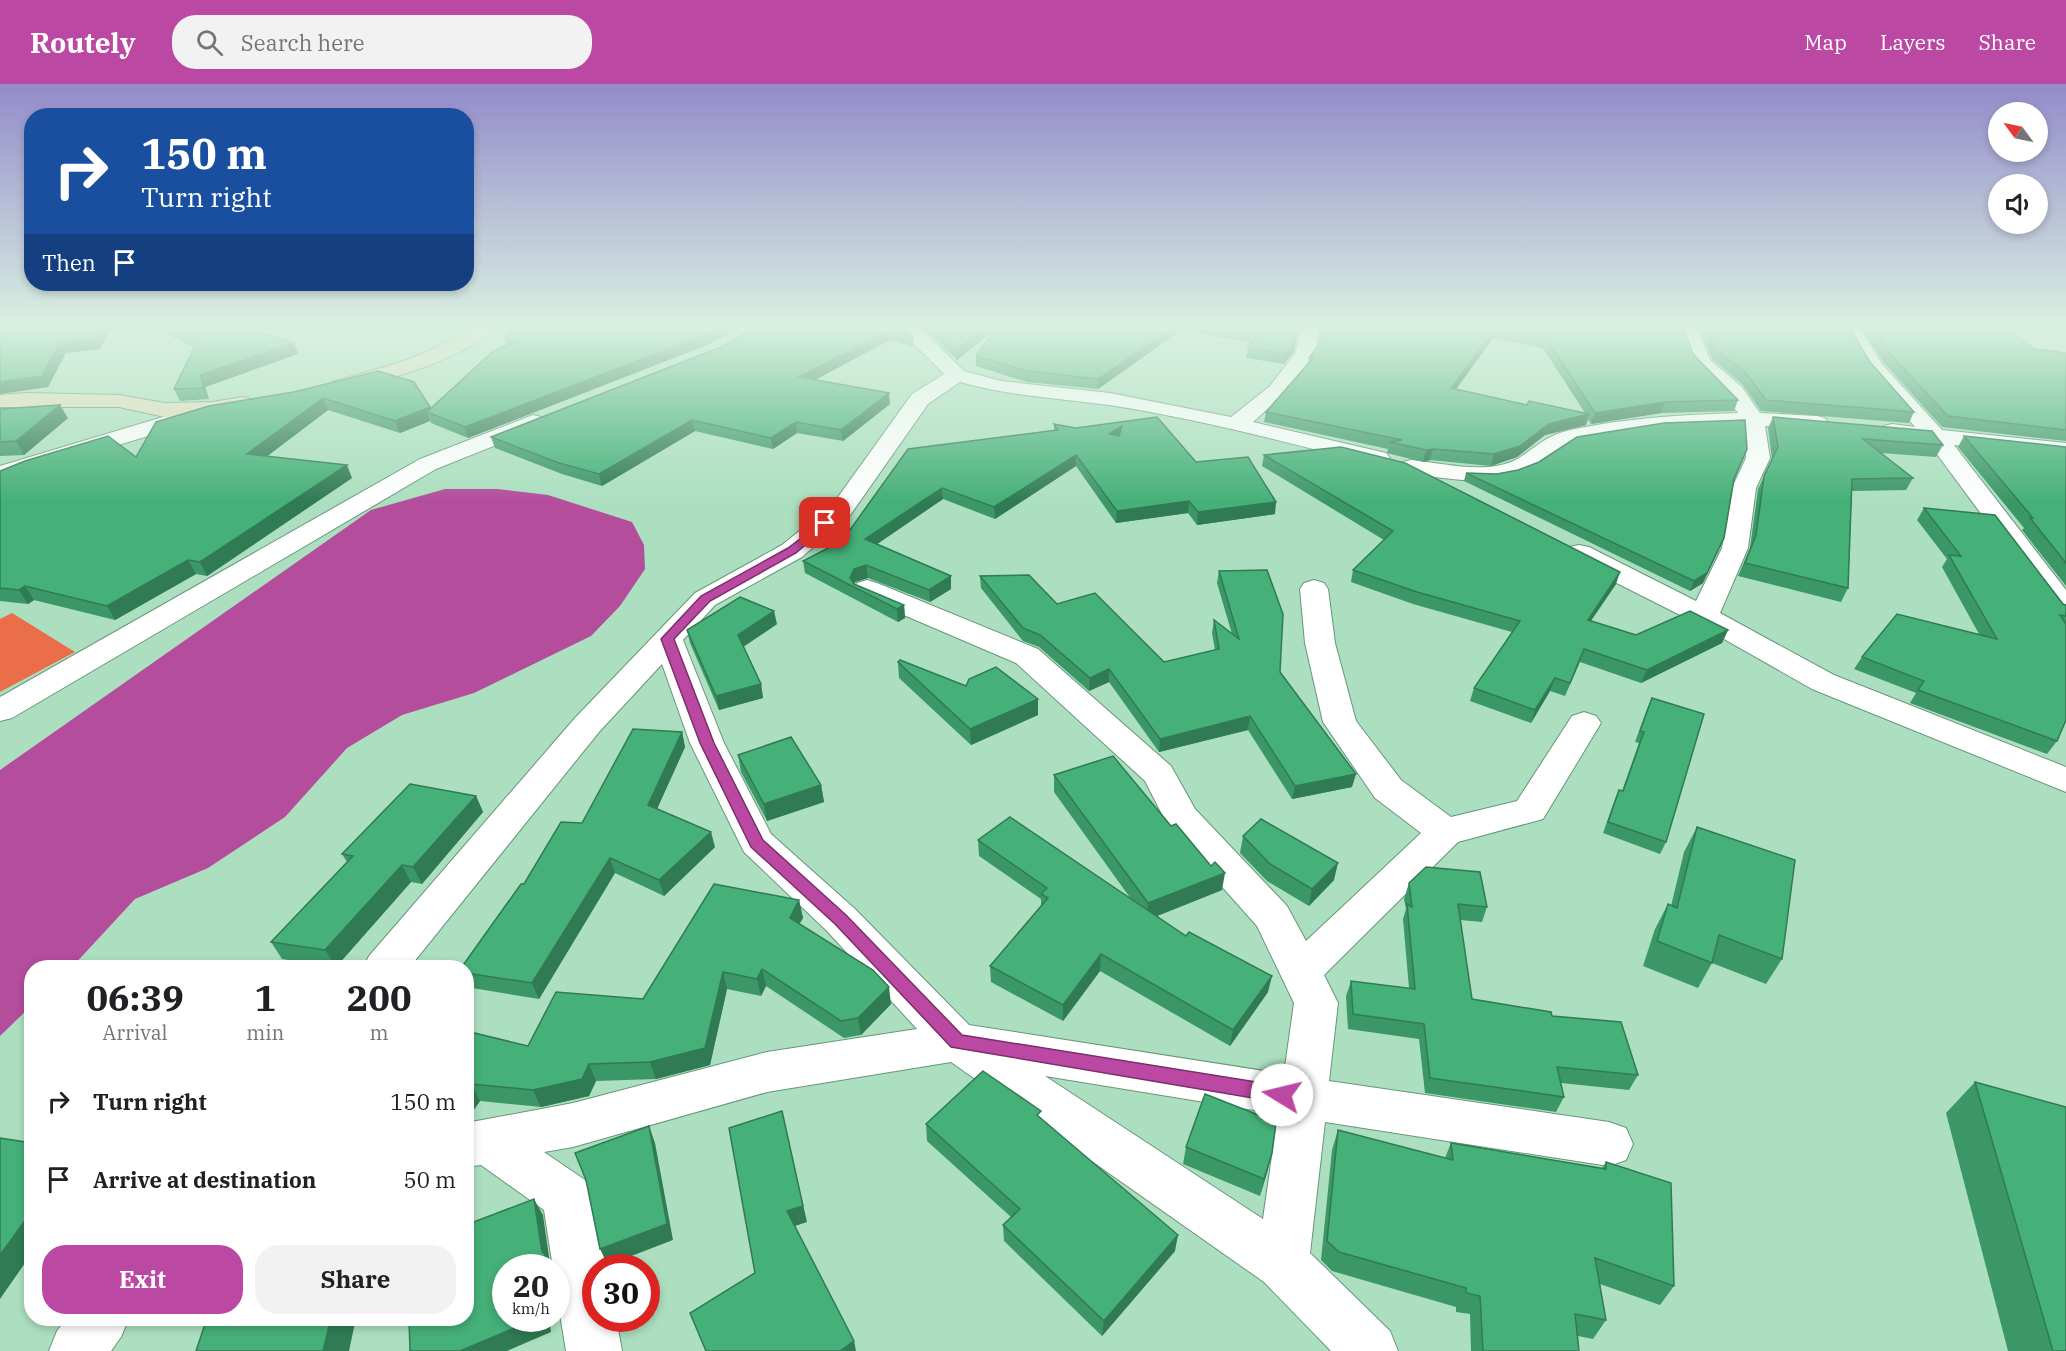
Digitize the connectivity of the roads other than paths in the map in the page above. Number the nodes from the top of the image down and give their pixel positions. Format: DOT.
graph roads {
  1 [pos="348,384"];
  2 [pos="943,384"];
  3 [pos="989,384"];
  4 [pos="1282,384"];
  5 [pos="1725,384"];
  6 [pos="1889,384"];
  7 [pos="321,390"];
  8 [pos="268,400"];
  9 [pos="0,401"];
  10 [pos="212,409"];
  11 [pos="560,412"];
  12 [pos="1753,419"];
  13 [pos="1839,424"];
  14 [pos="1235,425"];
  15 [pos="1871,428"];
  16 [pos="1935,436"];
  17 [pos="2066,450"];
  18 [pos="1411,466"];
  19 [pos="0,474"];
  20 [pos="1473,499"];
  21 [pos="1557,541"];
  22 [pos="1314,589"];
  23 [pos="867,590"];
  24 [pos="2066,609"];
  25 [pos="1704,616"];
  26 [pos="668,639"];
  27 [pos="0,711"];
  28 [pos="1584,723"];
  29 [pos="2066,780"];
  30 [pos="1445,832"];
  31 [pos="391,960"];
  32 [pos="1301,971"];
  33 [pos="957,1042"];
  34 [pos="1304,1098"];
  35 [pos="477,1143"];
  36 [pos="1609,1144"];
  37 [pos="1283,1263"];
  38 [pos="96,1326"];
  39 [pos="77,1351"];
  40 [pos="594,1351"];
  41 [pos="1370,1351"];
  1 -- 7 [label="street"];
  2 -- 26 [label="street"];
  3 -- 14 [label="street"];
  4 -- 14 [label="street"];
  5 -- 12 [label="street"];
  6 -- 16 [label="street"];
  8 -- 10 [label="street"];
  9 -- 10 [label="street"];
  10 -- 19 [label="street"];
  11 -- 27 [label="street"];
  12 -- 13 [label="street"];
  12 -- 18 [label="street"];
  12 -- 25 [label="street"];
  14 -- 18 [label="street"];
  15 -- 16 [label="street"];
  16 -- 17 [label="street"];
  16 -- 24 [label="street"];
  18 -- 20 [label="street"];
  21 -- 25 [label="street"];
  22 -- 30 [label="street"];
  23 -- 32 [label="street"];
  25 -- 29 [label="street"];
  26 -- 31 [label="street"];
  26 -- 33 [label="street"];
  28 -- 30 [label="street"];
  30 -- 32 [label="street"];
  32 -- 34 [label="street"];
  33 -- 34 [label="street"];
  33 -- 35 [label="street"];
  33 -- 37 [label="street"];
  34 -- 36 [label="street"];
  34 -- 37 [label="street"];
  35 -- 40 [label="street"];
  37 -- 41 [label="street"];
  38 -- 39 [label="street"];
}
